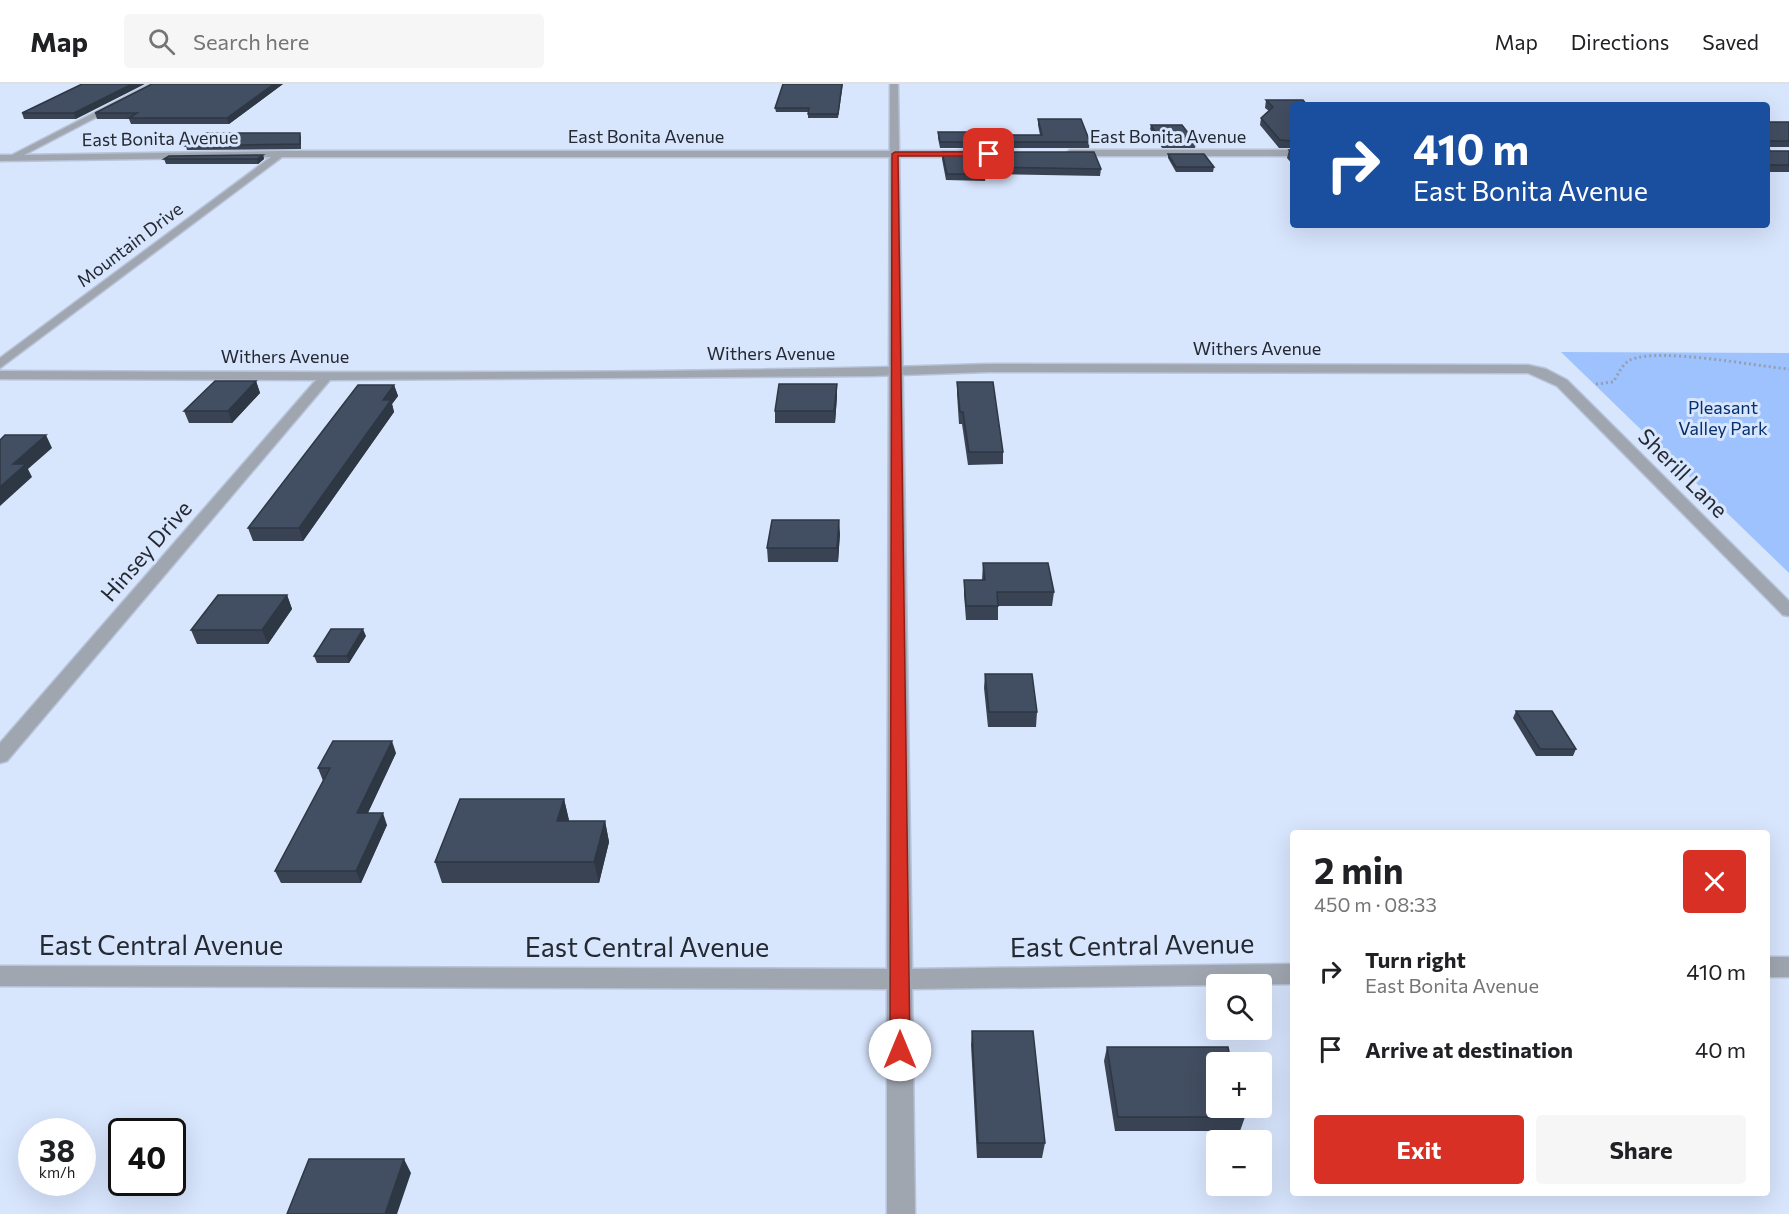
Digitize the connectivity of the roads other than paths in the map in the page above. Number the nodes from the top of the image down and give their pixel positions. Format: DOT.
graph roads {
  1 [pos="156,84"];
  2 [pos="894,84"];
  3 [pos="1059,153"];
  4 [pos="1290,153"];
  5 [pos="280,154"];
  6 [pos="895,154"];
  7 [pos="977,154"];
  8 [pos="0,158"];
  9 [pos="12,158"];
  10 [pos="0,364"];
  11 [pos="897,371"];
  12 [pos="1541,372"];
  13 [pos="0,375"];
  14 [pos="326,376"];
  15 [pos="1789,611"];
  16 [pos="0,756"];
  17 [pos="1770,967"];
  18 [pos="1789,967"];
  19 [pos="1290,974"];
  20 [pos="0,976"];
  21 [pos="900,979"];
  22 [pos="901,1214"];
  1 -- 9 [label="street"];
  2 -- 6 [label="street"];
  3 -- 4 [label="street, East Bonita Avenue"];
  5 -- 6 [label="street, East Bonita Avenue"];
  5 -- 9 [label="street, East Bonita Avenue"];
  5 -- 10 [label="street, Mountain Drive"];
  6 -- 7 [label="street, East Bonita Avenue"];
  6 -- 11 [label="street"];
  8 -- 9 [label="street, East Bonita Avenue"];
  11 -- 12 [label="street, Withers Avenue"];
  11 -- 14 [label="street, Withers Avenue"];
  11 -- 21 [label="street"];
  12 -- 15 [label="street, Sherill Lane"];
  13 -- 14 [label="street, Withers Avenue"];
  14 -- 16 [label="street, Hinsey Drive"];
  17 -- 18 [label="street"];
  19 -- 21 [label="street, East Central Avenue"];
  20 -- 21 [label="street, East Central Avenue"];
  21 -- 22 [label="street"];
}
